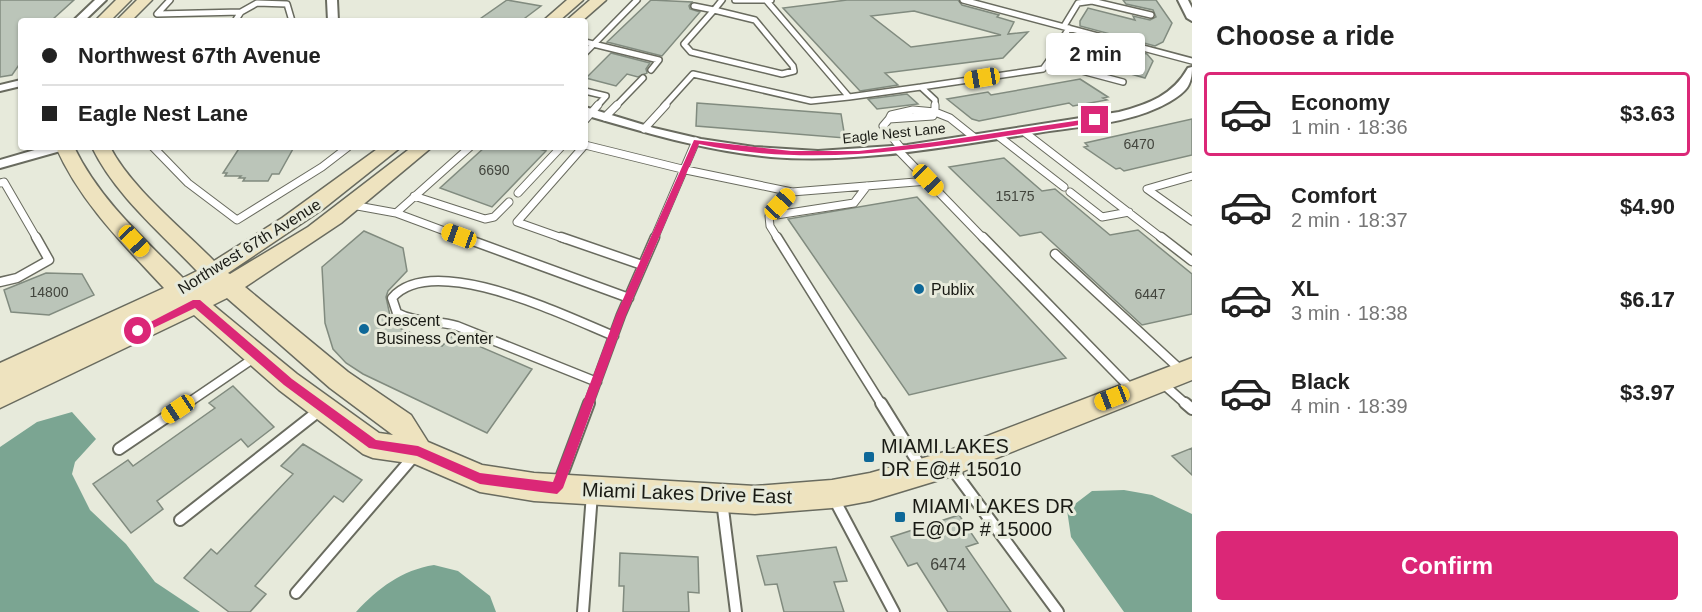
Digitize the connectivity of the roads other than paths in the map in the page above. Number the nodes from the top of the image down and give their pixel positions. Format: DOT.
graph roads {
  1 [pos="101,0"];
  2 [pos="124,0"];
  3 [pos="145,0"];
  4 [pos="170,0"];
  5 [pos="332,0"];
  6 [pos="576,0"];
  7 [pos="598,0"];
  8 [pos="637,0"];
  9 [pos="722,0"];
  10 [pos="735,0"];
  11 [pos="766,0"];
  12 [pos="771,0"];
  13 [pos="963,0"];
  14 [pos="1183,0"];
  15 [pos="1096,1"];
  16 [pos="694,6"];
  17 [pos="713,10"];
  18 [pos="241,12"];
  19 [pos="1150,15"];
  20 [pos="1192,16"];
  21 [pos="81,18"];
  22 [pos="105,18"];
  23 [pos="126,18"];
  24 [pos="237,18"];
  25 [pos="291,18"];
  26 [pos="330,18"];
  27 [pos="554,18"];
  28 [pos="577,18"];
  29 [pos="1066,27"];
  30 [pos="588,43"];
  31 [pos="594,44"];
  32 [pos="588,50"];
  33 [pos="1192,61"];
  34 [pos="1048,62"];
  35 [pos="651,70"];
  36 [pos="643,78"];
  37 [pos="1190,78"];
  38 [pos="1123,82"];
  39 [pos="18,84"];
  40 [pos="921,87"];
  41 [pos="0,88"];
  42 [pos="588,92"];
  43 [pos="849,97"];
  44 [pos="935,112"];
  45 [pos="588,114"];
  46 [pos="588,115"];
  47 [pos="604,117"];
  48 [pos="644,129"];
  49 [pos="1023,131"];
  50 [pos="997,135"];
  51 [pos="975,138"];
  52 [pos="696,141"];
  53 [pos="588,146"];
  54 [pos="899,149"];
  55 [pos="49,150"];
  56 [pos="66,150"];
  57 [pos="102,150"];
  58 [pos="156,150"];
  59 [pos="344,150"];
  60 [pos="388,150"];
  61 [pos="419,150"];
  62 [pos="467,150"];
  63 [pos="558,150"];
  64 [pos="581,150"];
  65 [pos="0,164"];
  66 [pos="686,170"];
  67 [pos="1192,176"];
  68 [pos="928,180"];
  69 [pos="0,183"];
  70 [pos="867,186"];
  71 [pos="792,192"];
  72 [pos="518,193"];
  73 [pos="414,196"];
  74 [pos="509,202"];
  75 [pos="352,205"];
  76 [pos="1129,212"];
  77 [pos="396,213"];
  78 [pos="769,216"];
  79 [pos="1192,221"];
  80 [pos="1055,254"];
  81 [pos="1192,261"];
  82 [pos="642,265"];
  83 [pos="220,280"];
  84 [pos="0,282"];
  85 [pos="188,297"];
  86 [pos="628,298"];
  87 [pos="614,336"];
  88 [pos="257,356"];
  89 [pos="1178,374"];
  90 [pos="0,375"];
  91 [pos="597,382"];
  92 [pos="1133,391"];
  93 [pos="0,397"];
  94 [pos="323,408"];
  95 [pos="1192,409"];
  96 [pos="119,449"];
  97 [pos="418,451"];
  98 [pos="936,468"];
  99 [pos="557,488"];
  100 [pos="592,490"];
  101 [pos="832,494"];
  102 [pos="722,498"];
  103 [pos="180,520"];
  104 [pos="296,593"];
  105 [pos="583,612"];
  106 [pos="736,612"];
  107 [pos="894,612"];
  108 [pos="1058,612"];
  1 -- 21 [label="street"];
  2 -- 22 [label="main road"];
  3 -- 23 [label="main road"];
  4 -- 18 [label="lane"];
  5 -- 26 [label="street"];
  6 -- 27 [label="main road"];
  7 -- 28 [label="main road"];
  8 -- 31 [label="lane"];
  9 -- 17 [label="lane"];
  10 -- 11 [label="lane"];
  11 -- 12 [label="lane"];
  11 -- 43 [label="lane"];
  13 -- 29 [label="lane"];
  14 -- 20 [label="street"];
  15 -- 19 [label="lane"];
  15 -- 29 [label="lane"];
  16 -- 17 [label="lane"];
  17 -- 17 [label="lane"];
  18 -- 24 [label="lane"];
  18 -- 25 [label="lane"];
  21 -- 22 [label="street"];
  29 -- 33 [label="lane"];
  29 -- 34 [label="lane"];
  30 -- 31 [label="lane"];
  31 -- 32 [label="lane"];
  31 -- 35 [label="lane"];
  34 -- 38 [label="lane"];
  34 -- 40 [label="lane"];
  36 -- 47 [label="lane"];
  37 -- 49 [label="street, Eagle Nest Lane"];
  39 -- 41 [label="street"];
  40 -- 43 [label="lane"];
  40 -- 44 [label="lane"];
  42 -- 45 [label="lane"];
  43 -- 48 [label="lane"];
  44 -- 51 [label="lane"];
  44 -- 54 [label="lane"];
  46 -- 47 [label="street, Eagle Nest Lane"];
  47 -- 48 [label="street, Eagle Nest Lane"];
  48 -- 52 [label="street, Eagle Nest Lane"];
  49 -- 50 [label="street, Eagle Nest Lane"];
  49 -- 76 [label="lane"];
  50 -- 51 [label="street, Eagle Nest Lane"];
  50 -- 76 [label="lane"];
  51 -- 54 [label="street, Eagle Nest Lane"];
  52 -- 54 [label="street, Eagle Nest Lane"];
  52 -- 66 [label="lane"];
  53 -- 66 [label="lane"];
  54 -- 68 [label="lane"];
  55 -- 65 [label="street"];
  56 -- 85 [label="main road, Miami Lakes Drive East"];
  57 -- 83 [label="main road"];
  58 -- 59 [label="lane"];
  60 -- 83 [label="main road, Northwest 67th Avenue"];
  61 -- 75 [label="main road, Northwest 67th Avenue"];
  62 -- 73 [label="lane"];
  63 -- 72 [label="lane"];
  64 -- 82 [label="lane"];
  66 -- 71 [label="lane"];
  66 -- 82 [label="lane"];
  67 -- 79 [label="lane"];
  68 -- 70 [label="lane"];
  68 -- 92 [label="lane"];
  69 -- 84 [label="lane"];
  70 -- 71 [label="lane"];
  70 -- 78 [label="lane"];
  71 -- 78 [label="lane"];
  73 -- 74 [label="lane"];
  73 -- 77 [label="lane"];
  75 -- 77 [label="lane"];
  75 -- 83 [label="main road, Northwest 67th Avenue"];
  76 -- 81 [label="lane"];
  77 -- 86 [label="lane"];
  78 -- 98 [label="lane"];
  80 -- 89 [label="lane"];
  82 -- 86 [label="lane"];
  83 -- 85 [label="main road, Northwest 67th Avenue"];
  83 -- 97 [label="main road"];
  85 -- 88 [label="main road, Miami Lakes Drive East"];
  85 -- 90 [label="main road, Northwest 67th Avenue"];
  85 -- 93 [label="main road, Northwest 67th Avenue"];
  86 -- 87 [label="lane"];
  87 -- 91 [label="lane"];
  87 -- 91 [label="lane"];
  88 -- 94 [label="main road, Miami Lakes Drive East"];
  88 -- 96 [label="lane"];
  89 -- 92 [label="main road, Miami Lakes Drive East"];
  89 -- 95 [label="lane"];
  91 -- 99 [label="lane"];
  92 -- 98 [label="main road, Miami Lakes Drive East"];
  94 -- 97 [label="main road, Miami Lakes Drive East"];
  94 -- 103 [label="lane"];
  97 -- 99 [label="main road, Miami Lakes Drive East"];
  97 -- 104 [label="lane"];
  98 -- 101 [label="main road, Miami Lakes Drive East"];
  98 -- 108 [label="lane"];
  99 -- 100 [label="main road, Miami Lakes Drive East"];
  100 -- 102 [label="main road, Miami Lakes Drive East"];
  100 -- 105 [label="lane"];
  101 -- 102 [label="main road, Miami Lakes Drive East"];
  101 -- 107 [label="lane"];
  102 -- 106 [label="lane"];
}
